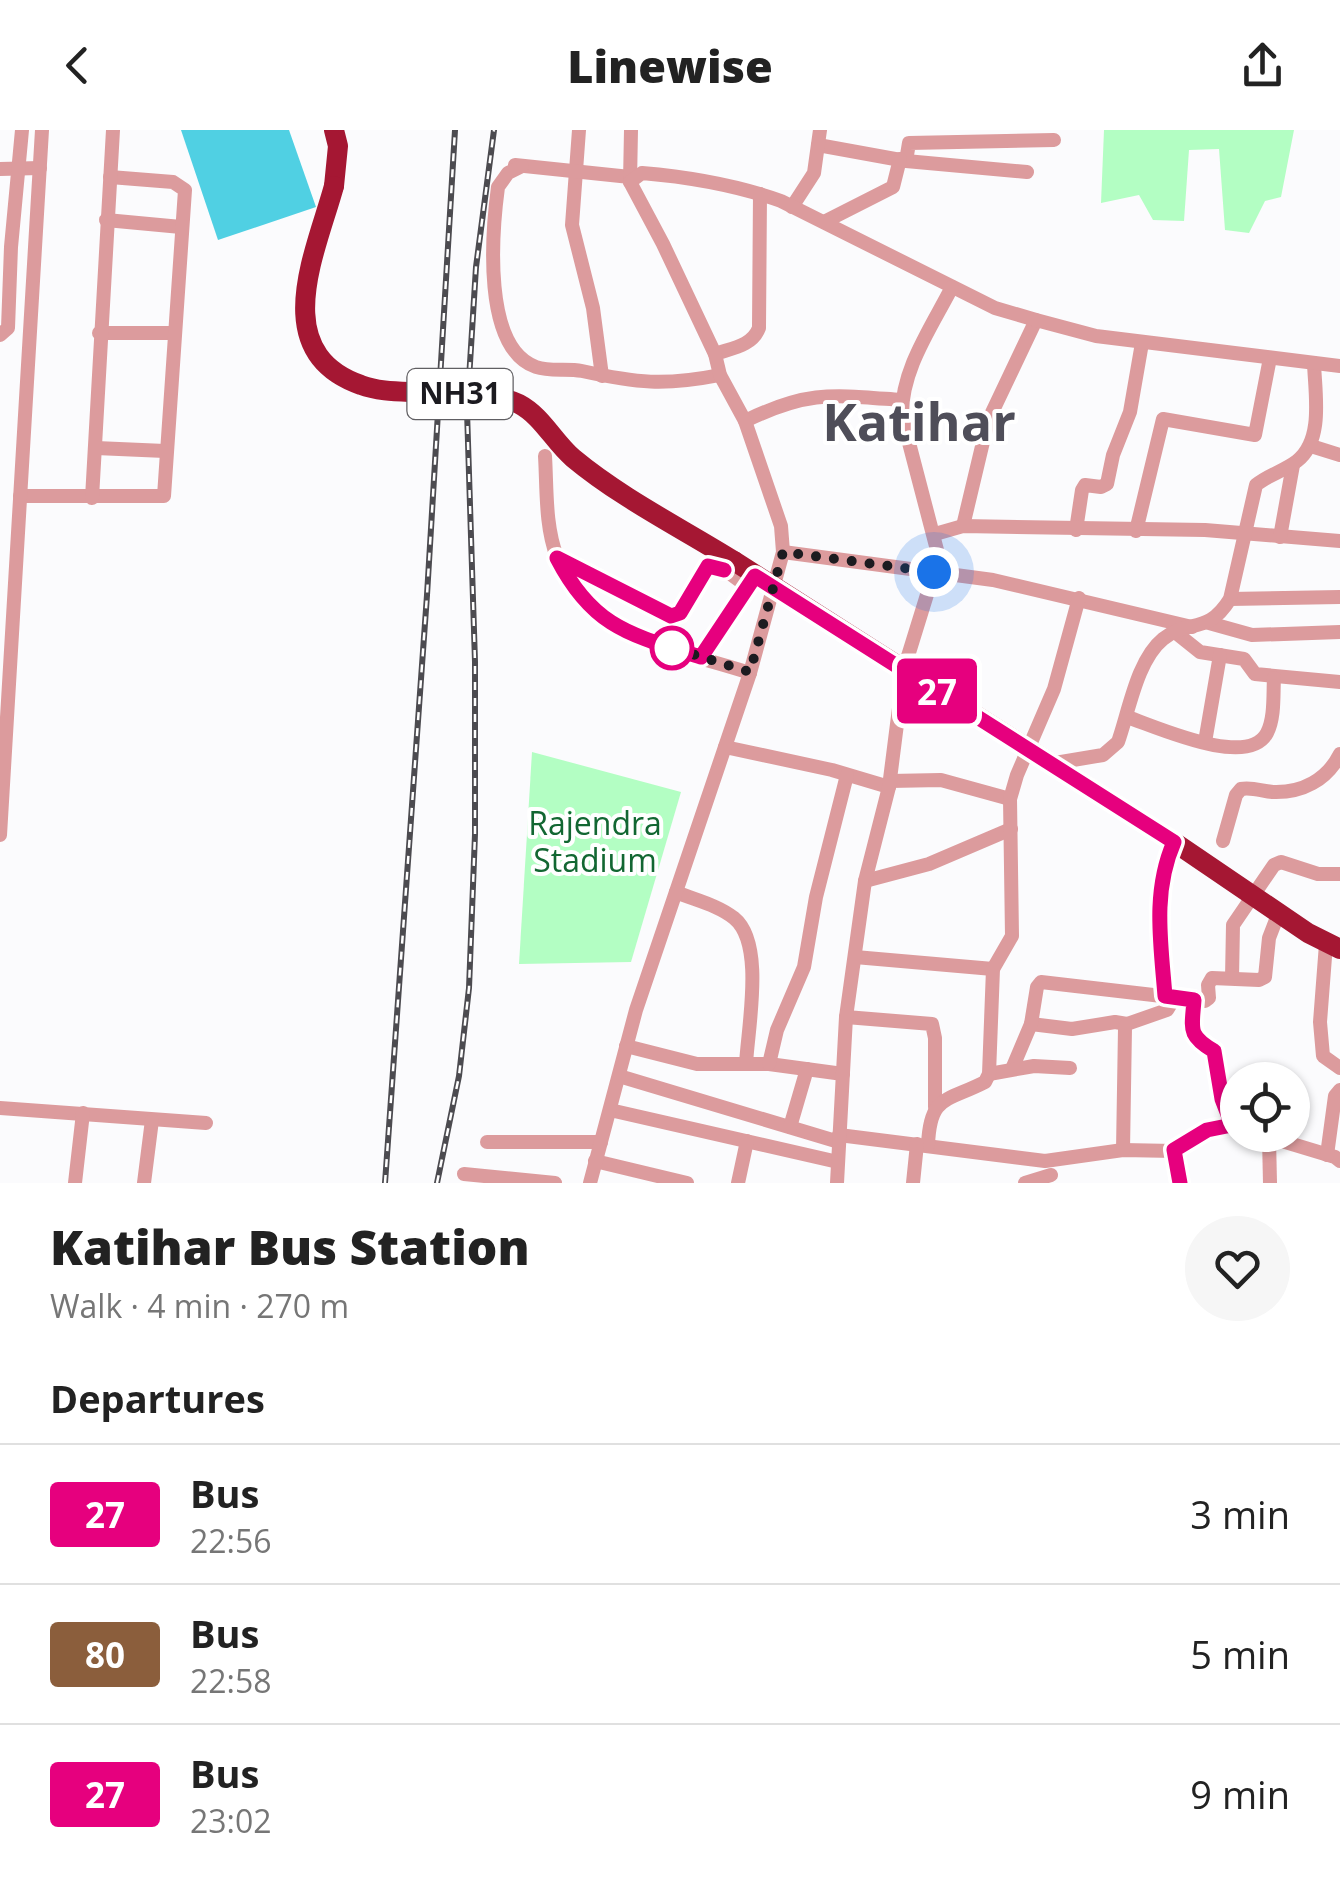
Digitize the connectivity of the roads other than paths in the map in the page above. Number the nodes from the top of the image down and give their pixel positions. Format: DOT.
graph roads {
  1 [pos="22,130"];
  2 [pos="42,130"];
  3 [pos="112,130"];
  4 [pos="334,130"];
  5 [pos="579,130"];
  6 [pos="631,130"];
  7 [pos="909,136"];
  8 [pos="819,138"];
  9 [pos="1054,140"];
  10 [pos="903,160"];
  11 [pos="504,164"];
  12 [pos="522,166"];
  13 [pos="0,168"];
  14 [pos="40,168"];
  15 [pos="19,169"];
  16 [pos="576,171"];
  17 [pos="1026,172"];
  18 [pos="110,177"];
  19 [pos="630,180"];
  20 [pos="760,194"];
  21 [pos="792,207"];
  22 [pos="106,220"];
  23 [pos="824,222"];
  24 [pos="180,227"];
  25 [pos="952,287"];
  26 [pos="1036,320"];
  27 [pos="99,333"];
  28 [pos="173,333"];
  29 [pos="0,334"];
  30 [pos="1142,342"];
  31 [pos="715,354"];
  32 [pos="1270,358"];
  33 [pos="1314,363"];
  34 [pos="1340,366"];
  35 [pos="720,375"];
  36 [pos="602,376"];
  37 [pos="901,400"];
  38 [pos="745,420"];
  39 [pos="1311,446"];
  40 [pos="96,448"];
  41 [pos="165,452"];
  42 [pos="1340,455"];
  43 [pos="545,456"];
  44 [pos="1293,465"];
  45 [pos="20,496"];
  46 [pos="92,498"];
  47 [pos="963,526"];
  48 [pos="1076,530"];
  49 [pos="1136,531"];
  50 [pos="1243,533"];
  51 [pos="935,534"];
  52 [pos="0,535"];
  53 [pos="17,535"];
  54 [pos="1280,537"];
  55 [pos="1340,541"];
  56 [pos="783,552"];
  57 [pos="557,558"];
  58 [pos="934,572"];
  59 [pos="758,583"];
  60 [pos="1340,597"];
  61 [pos="1079,598"];
  62 [pos="1230,599"];
  63 [pos="1209,623"];
  64 [pos="1192,628"];
  65 [pos="1174,632"];
  66 [pos="1340,632"];
  67 [pos="1252,635"];
  68 [pos="1220,655"];
  69 [pos="701,657"];
  70 [pos="1249,664"];
  71 [pos="904,669"];
  72 [pos="750,672"];
  73 [pos="1274,678"];
  74 [pos="1340,682"];
  75 [pos="1126,717"];
  76 [pos="1205,742"];
  77 [pos="725,748"];
  78 [pos="1028,751"];
  79 [pos="1340,754"];
  80 [pos="1050,764"];
  81 [pos="847,775"];
  82 [pos="889,784"];
  83 [pos="1010,800"];
  84 [pos="1011,829"];
  85 [pos="0,836"];
  86 [pos="1223,841"];
  87 [pos="1174,842"];
  88 [pos="1340,874"];
  89 [pos="865,881"];
  90 [pos="676,892"];
  91 [pos="1254,894"];
  92 [pos="1279,912"];
  93 [pos="1333,947"];
  94 [pos="855,957"];
  95 [pos="993,969"];
  96 [pos="1232,978"];
  97 [pos="1170,997"];
  98 [pos="1194,1000"];
  99 [pos="846,1017"];
  100 [pos="1031,1024"];
  101 [pos="1127,1024"];
  102 [pos="626,1046"];
  103 [pos="746,1064"];
  104 [pos="770,1064"];
  105 [pos="1070,1068"];
  106 [pos="1340,1068"];
  107 [pos="807,1069"];
  108 [pos="1012,1069"];
  109 [pos="843,1074"];
  110 [pos="989,1074"];
  111 [pos="619,1076"];
  112 [pos="1220,1087"];
  113 [pos="1340,1090"];
  114 [pos="934,1107"];
  115 [pos="0,1108"];
  116 [pos="610,1110"];
  117 [pos="83,1113"];
  118 [pos="152,1120"];
  119 [pos="206,1123"];
  120 [pos="790,1128"];
  121 [pos="1220,1128"];
  122 [pos="839,1138"];
  123 [pos="747,1140"];
  124 [pos="487,1142"];
  125 [pos="601,1142"];
  126 [pos="922,1144"];
  127 [pos="1310,1149"];
  128 [pos="1123,1150"];
  129 [pos="1174,1150"];
  130 [pos="1267,1152"];
  131 [pos="1336,1156"];
  132 [pos="595,1162"];
  133 [pos="838,1162"];
  134 [pos="1050,1173"];
  135 [pos="464,1174"];
  136 [pos="531,1182"];
  137 [pos="75,1183"];
  138 [pos="144,1183"];
  139 [pos="555,1183"];
  140 [pos="590,1183"];
  141 [pos="687,1183"];
  142 [pos="738,1183"];
  143 [pos="836,1183"];
  144 [pos="913,1183"];
  145 [pos="1025,1183"];
  146 [pos="1180,1183"];
  147 [pos="1270,1183"];
  1 -- 15 [label="street"];
  2 -- 14 [label="street"];
  3 -- 18 [label="street"];
  4 -- 59 [label="highway, NH31, bridge"];
  5 -- 16 [label="street"];
  6 -- 19 [label="street"];
  7 -- 9 [label="street"];
  7 -- 10 [label="street"];
  8 -- 10 [label="street"];
  8 -- 21 [label="street"];
  10 -- 17 [label="street"];
  10 -- 23 [label="street"];
  11 -- 12 [label="street"];
  12 -- 16 [label="street"];
  12 -- 36 [label="street"];
  13 -- 15 [label="street"];
  14 -- 15 [label="street"];
  14 -- 45 [label="street"];
  15 -- 29 [label="street"];
  16 -- 19 [label="street"];
  16 -- 36 [label="street"];
  18 -- 22 [label="street"];
  18 -- 24 [label="street"];
  19 -- 20 [label="street"];
  19 -- 31 [label="street"];
  20 -- 21 [label="street"];
  20 -- 31 [label="street"];
  21 -- 23 [label="street"];
  22 -- 24 [label="street"];
  22 -- 27 [label="street"];
  23 -- 25 [label="street"];
  24 -- 28 [label="street"];
  25 -- 26 [label="street"];
  25 -- 37 [label="street"];
  26 -- 30 [label="street"];
  26 -- 47 [label="street"];
  27 -- 28 [label="street"];
  27 -- 40 [label="street"];
  28 -- 41 [label="street"];
  30 -- 32 [label="street"];
  30 -- 48 [label="street"];
  31 -- 35 [label="street"];
  32 -- 33 [label="street"];
  32 -- 49 [label="street"];
  33 -- 34 [label="street"];
  33 -- 39 [label="street"];
  35 -- 36 [label="street"];
  35 -- 38 [label="street"];
  37 -- 38 [label="street"];
  37 -- 51 [label="street"];
  38 -- 56 [label="street"];
  39 -- 42 [label="street"];
  39 -- 44 [label="street"];
  40 -- 41 [label="street"];
  40 -- 46 [label="street"];
  41 -- 46 [label="street"];
  43 -- 57 [label="street"];
  44 -- 50 [label="street"];
  44 -- 54 [label="street"];
  45 -- 46 [label="street"];
  45 -- 53 [label="street"];
  47 -- 48 [label="street"];
  47 -- 51 [label="street"];
  48 -- 49 [label="street"];
  49 -- 50 [label="street"];
  50 -- 54 [label="street"];
  50 -- 62 [label="street"];
  51 -- 58 [label="street"];
  52 -- 53 [label="street"];
  53 -- 85 [label="street"];
  54 -- 55 [label="street"];
  56 -- 58 [label="street"];
  56 -- 59 [label="street"];
  57 -- 59 [label="street"];
  57 -- 69 [label="street"];
  58 -- 61 [label="street"];
  58 -- 71 [label="street"];
  59 -- 69 [label="street"];
  59 -- 71 [label="highway, NH31"];
  59 -- 72 [label="street"];
  60 -- 62 [label="street"];
  61 -- 64 [label="street"];
  61 -- 78 [label="street"];
  62 -- 63 [label="street"];
  63 -- 64 [label="street"];
  63 -- 67 [label="street"];
  64 -- 65 [label="street"];
  65 -- 68 [label="street"];
  65 -- 75 [label="street"];
  66 -- 67 [label="street"];
  67 -- 70 [label="street"];
  68 -- 70 [label="street"];
  68 -- 76 [label="street"];
  69 -- 72 [label="street"];
  70 -- 73 [label="street"];
  71 -- 78 [label="highway, NH31"];
  71 -- 82 [label="street"];
  72 -- 77 [label="street"];
  73 -- 74 [label="street"];
  73 -- 76 [label="street"];
  75 -- 76 [label="street"];
  75 -- 80 [label="street"];
  77 -- 81 [label="street"];
  77 -- 90 [label="street"];
  78 -- 80 [label="highway, NH31"];
  78 -- 83 [label="street"];
  79 -- 86 [label="street"];
  80 -- 87 [label="highway, NH31"];
  81 -- 82 [label="street"];
  81 -- 104 [label="street"];
  82 -- 83 [label="street"];
  82 -- 89 [label="street"];
  83 -- 84 [label="street"];
  84 -- 89 [label="street"];
  84 -- 95 [label="street"];
  87 -- 91 [label="highway, NH31"];
  87 -- 97 [label="street"];
  88 -- 91 [label="street"];
  89 -- 94 [label="street"];
  90 -- 102 [label="street"];
  90 -- 103 [label="street"];
  91 -- 92 [label="highway, NH31"];
  91 -- 96 [label="street"];
  92 -- 93 [label="highway, NH31"];
  92 -- 96 [label="street"];
  93 -- 106 [label="street"];
  94 -- 95 [label="street"];
  94 -- 99 [label="street"];
  95 -- 110 [label="street"];
  96 -- 98 [label="street"];
  97 -- 98 [label="street"];
  97 -- 100 [label="street"];
  97 -- 101 [label="street"];
  98 -- 112 [label="street"];
  99 -- 109 [label="street"];
  99 -- 114 [label="street"];
  100 -- 101 [label="street"];
  100 -- 108 [label="street"];
  101 -- 128 [label="street"];
  102 -- 103 [label="street"];
  102 -- 111 [label="street"];
  103 -- 104 [label="street"];
  104 -- 107 [label="street"];
  105 -- 108 [label="street"];
  107 -- 109 [label="street"];
  107 -- 120 [label="street"];
  108 -- 110 [label="street"];
  109 -- 122 [label="street"];
  110 -- 114 [label="street"];
  111 -- 116 [label="street"];
  111 -- 120 [label="street"];
  113 -- 131 [label="street"];
  114 -- 126 [label="street"];
  115 -- 117 [label="street"];
  116 -- 123 [label="street"];
  116 -- 125 [label="street"];
  117 -- 118 [label="street"];
  117 -- 137 [label="street"];
  118 -- 119 [label="street"];
  118 -- 138 [label="street"];
  120 -- 122 [label="street"];
  121 -- 129 [label="street"];
  122 -- 126 [label="street"];
  122 -- 133 [label="street"];
  123 -- 133 [label="street"];
  123 -- 142 [label="street"];
  124 -- 125 [label="street"];
  125 -- 132 [label="street"];
  126 -- 134 [label="street"];
  126 -- 144 [label="street"];
  127 -- 131 [label="street"];
  128 -- 129 [label="street"];
  128 -- 134 [label="street"];
  129 -- 146 [label="street"];
  130 -- 147 [label="street"];
  132 -- 140 [label="street"];
  132 -- 141 [label="street"];
  133 -- 143 [label="street"];
  134 -- 145 [label="street"];
  135 -- 136 [label="street"];
  136 -- 139 [label="street"];
}
